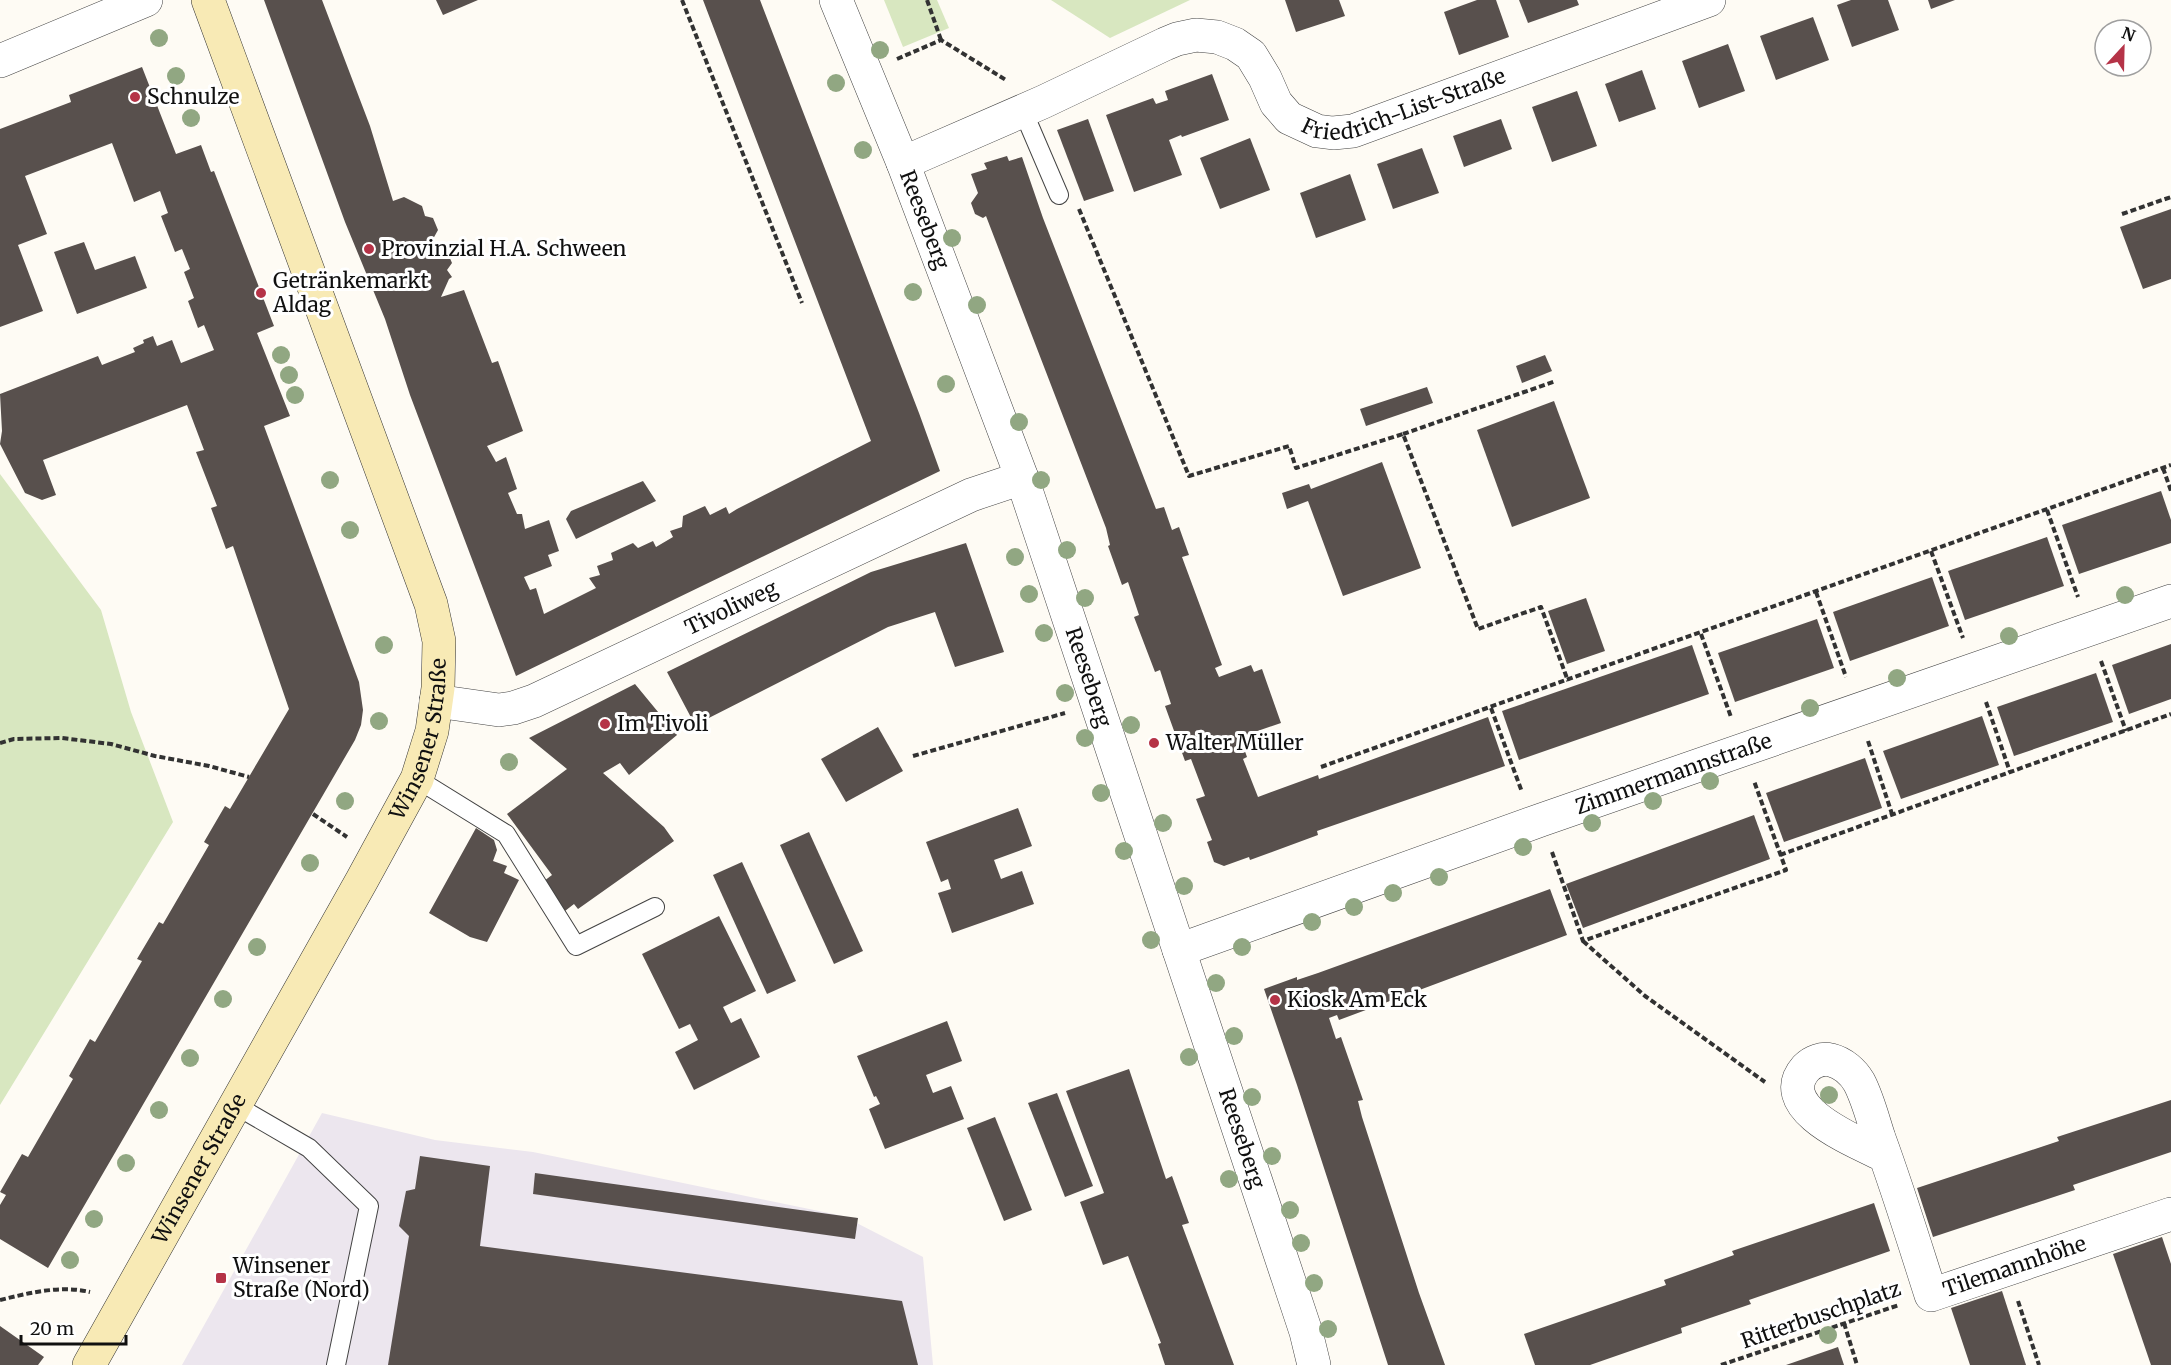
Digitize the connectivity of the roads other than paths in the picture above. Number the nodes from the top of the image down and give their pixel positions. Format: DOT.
graph roads {
  1 [pos="146,0"];
  2 [pos="208,0"];
  3 [pos="836,0"];
  4 [pos="1709,0"];
  5 [pos="0,61"];
  6 [pos="1033,107"];
  7 [pos="903,163"];
  8 [pos="1059,195"];
  9 [pos="1022,478"];
  10 [pos="2171,601"];
  11 [pos="436,701"];
  12 [pos="417,779"];
  13 [pos="655,907"];
  14 [pos="1179,950"];
  15 [pos="235,1105"];
  16 [pos="1886,1156"];
  17 [pos="2171,1214"];
  18 [pos="89,1365"];
  19 [pos="336,1365"];
  20 [pos="1314,1365"];
  1 -- 5 [label="street"];
  2 -- 11 [label="main road, Winsener Straße"];
  3 -- 7 [label="street, Reeseberg"];
  4 -- 6 [label="street, Friedrich-List-Straße"];
  6 -- 7 [label="street, Friedrich-List-Straße"];
  6 -- 8 [label="lane"];
  7 -- 9 [label="street, Reeseberg"];
  9 -- 11 [label="street, Tivoliweg"];
  9 -- 14 [label="street, Reeseberg"];
  10 -- 14 [label="street, Zimmermannstraße"];
  11 -- 12 [label="main road, Winsener Straße"];
  12 -- 13 [label="lane"];
  12 -- 15 [label="main road, Winsener Straße"];
  14 -- 20 [label="street, Reeseberg"];
  15 -- 18 [label="main road, Winsener Straße"];
  15 -- 19 [label="lane"];
  16 -- 16 [label="street, Tilemannhöhe"];
  16 -- 17 [label="street, Tilemannhöhe"];
}
